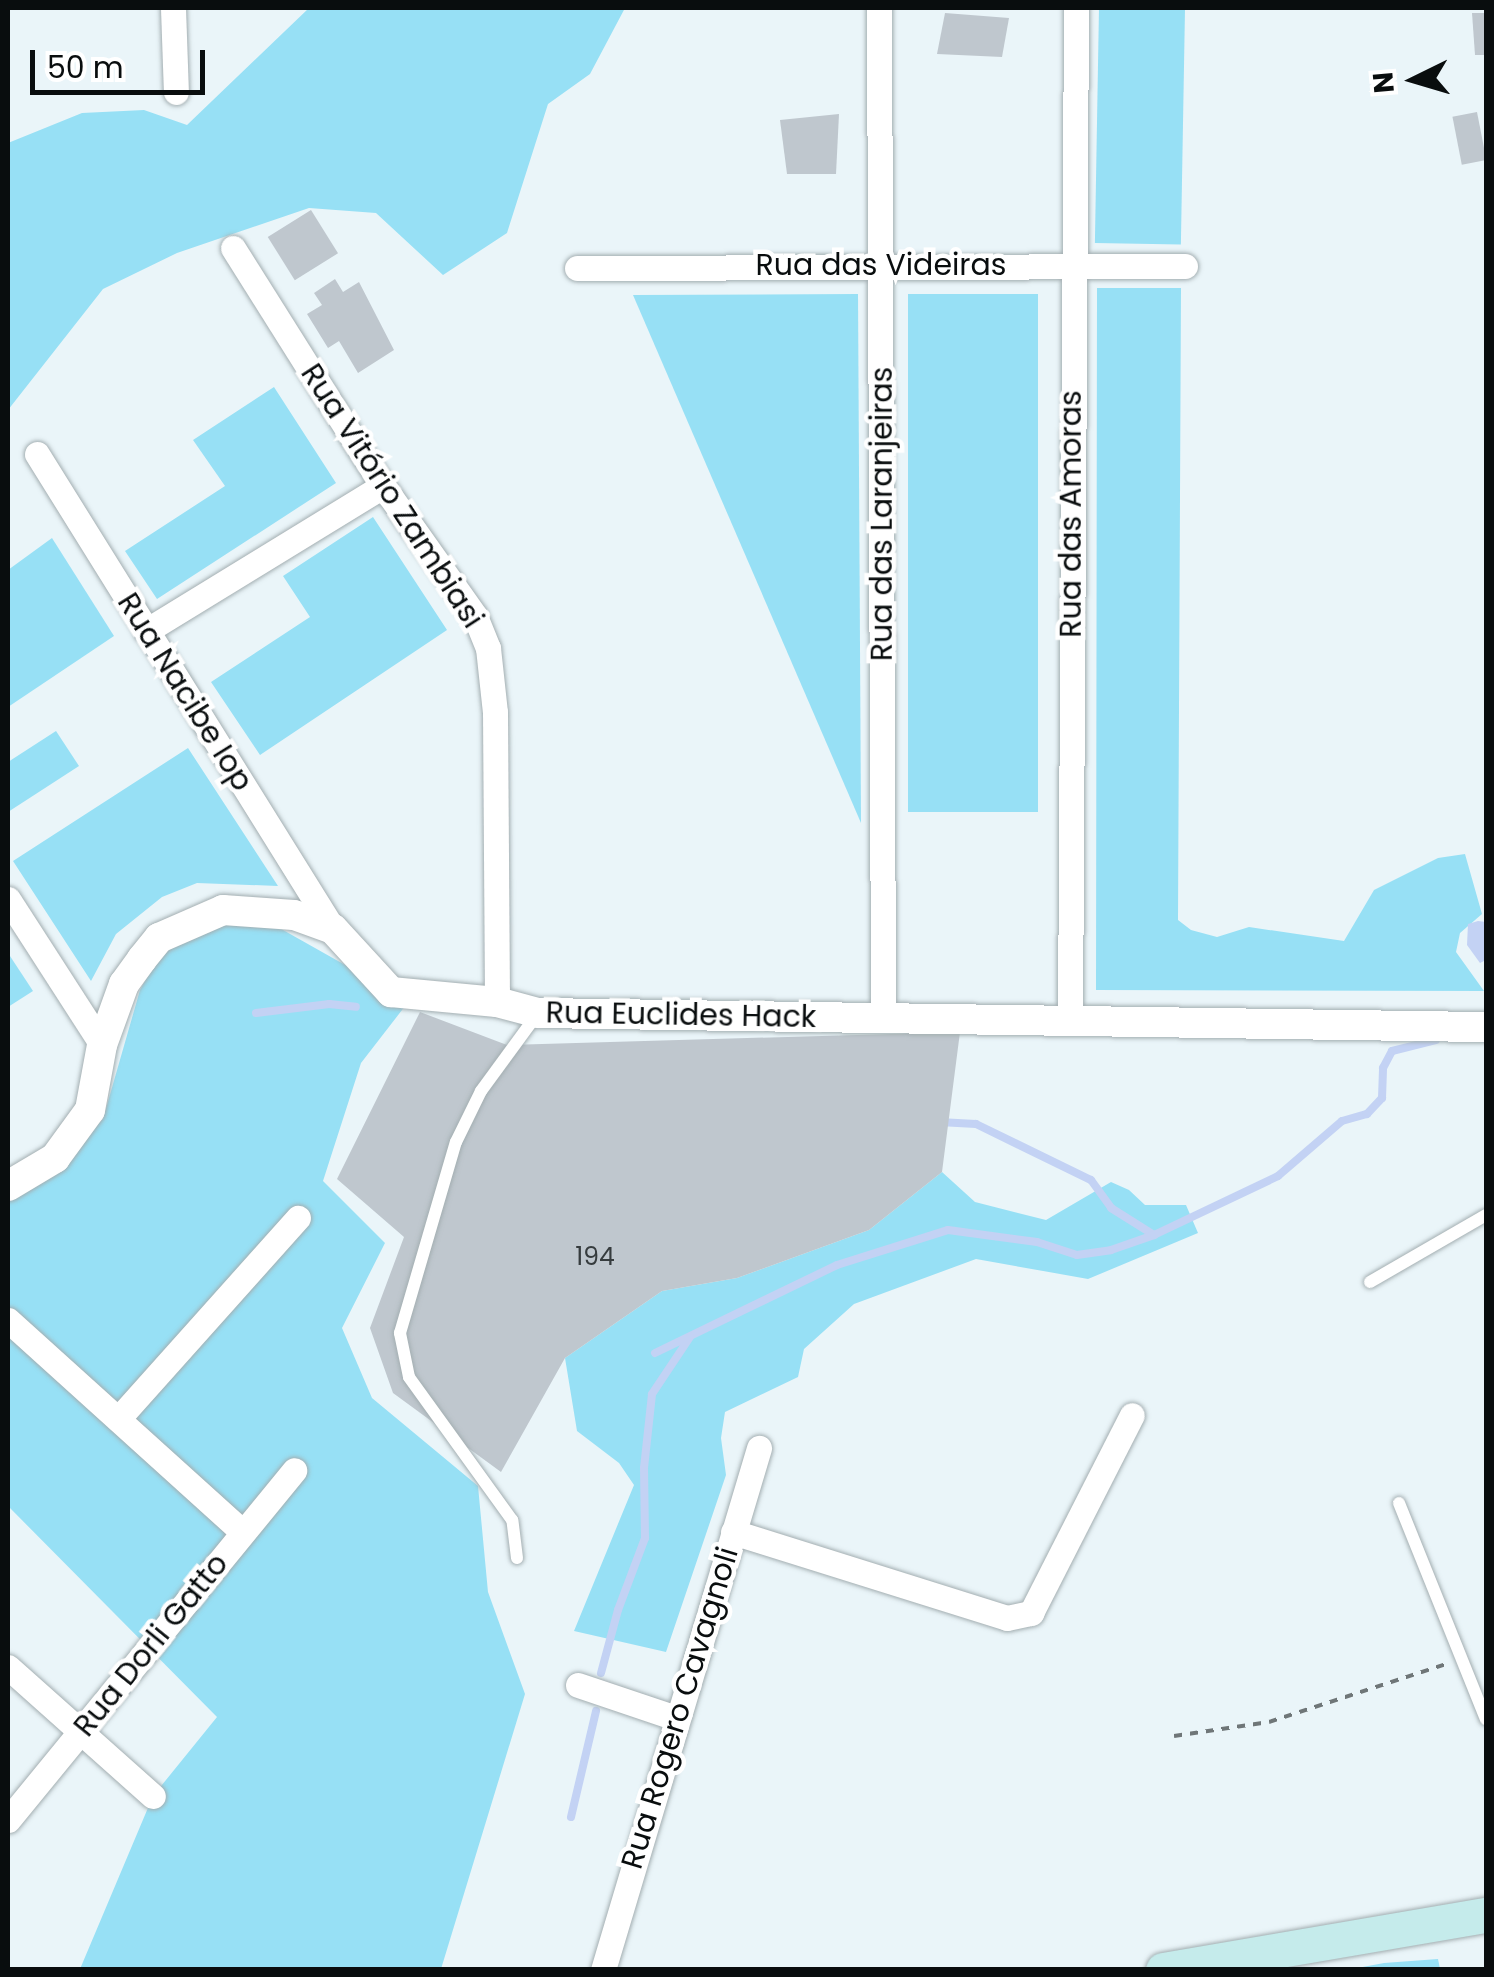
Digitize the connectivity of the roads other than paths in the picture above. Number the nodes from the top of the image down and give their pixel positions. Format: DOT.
graph roads {
  1 [pos="174,8"];
  2 [pos="879,8"];
  3 [pos="1076,8"];
  4 [pos="176,92"];
  5 [pos="233,248"];
  6 [pos="1072,264"];
  7 [pos="882,265"];
  8 [pos="1185,266"];
  9 [pos="577,268"];
  10 [pos="37,454"];
  11 [pos="383,486"];
  12 [pos="146,631"];
  13 [pos="8,899"];
  14 [pos="333,929"];
  15 [pos="497,1002"];
  16 [pos="538,1013"];
  17 [pos="883,1020"];
  18 [pos="1070,1021"];
  19 [pos="1486,1027"];
  20 [pos="102,1045"];
  21 [pos="8,1186"];
  22 [pos="1486,1215"];
  23 [pos="298,1218"];
  24 [pos="1370,1282"];
  25 [pos="8,1320"];
  26 [pos="1132,1415"];
  27 [pos="118,1420"];
  28 [pos="759,1448"];
  29 [pos="294,1470"];
  30 [pos="1400,1503"];
  31 [pos="243,1532"];
  32 [pos="733,1532"];
  33 [pos="517,1558"];
  34 [pos="8,1667"];
  35 [pos="578,1685"];
  36 [pos="676,1718"];
  37 [pos="1486,1719"];
  38 [pos="80,1732"];
  39 [pos="153,1796"];
  40 [pos="8,1820"];
  41 [pos="1486,1914"];
  42 [pos="602,1970"];
  43 [pos="1163,1970"];
  1 -- 4 [label="street"];
  2 -- 7 [label="street, Rua das Laranjeiras"];
  3 -- 6 [label="street, Rua das Amoras"];
  5 -- 11 [label="street, Rua Vitório Zambiasi"];
  6 -- 7 [label="street, Rua das Videiras"];
  6 -- 8 [label="street, Rua das Videiras"];
  6 -- 18 [label="street, Rua das Amoras"];
  7 -- 9 [label="street, Rua das Videiras"];
  7 -- 17 [label="street, Rua das Laranjeiras"];
  10 -- 12 [label="street, Rua Nacibe Iop"];
  11 -- 12 [label="street"];
  11 -- 15 [label="street, Rua Vitório Zambiasi"];
  12 -- 14 [label="street, Rua Nacibe Iop"];
  13 -- 20 [label="street"];
  14 -- 15 [label="street, Rua Euclides Hack"];
  14 -- 20 [label="street, Rua Euclides Hack"];
  15 -- 16 [label="street, Rua Euclides Hack"];
  16 -- 17 [label="street, Rua Euclides Hack"];
  16 -- 33 [label="lane"];
  17 -- 18 [label="street, Rua Euclides Hack"];
  18 -- 19 [label="street, Rua Euclides Hack"];
  20 -- 21 [label="street, Rua Euclides Hack"];
  22 -- 24 [label="lane"];
  23 -- 27 [label="street"];
  25 -- 27 [label="street"];
  26 -- 32 [label="street"];
  27 -- 31 [label="street"];
  28 -- 32 [label="street, Rua Rogero Cavagnoli"];
  29 -- 31 [label="street, Rua Dorli Gatto"];
  30 -- 37 [label="lane"];
  31 -- 38 [label="street, Rua Dorli Gatto"];
  32 -- 36 [label="street, Rua Rogero Cavagnoli"];
  34 -- 38 [label="street"];
  35 -- 36 [label="street"];
  36 -- 42 [label="street, Rua Rogero Cavagnoli"];
  38 -- 39 [label="street"];
  38 -- 40 [label="street, Rua Dorli Gatto"];
  41 -- 43 [label="main road"];
}
